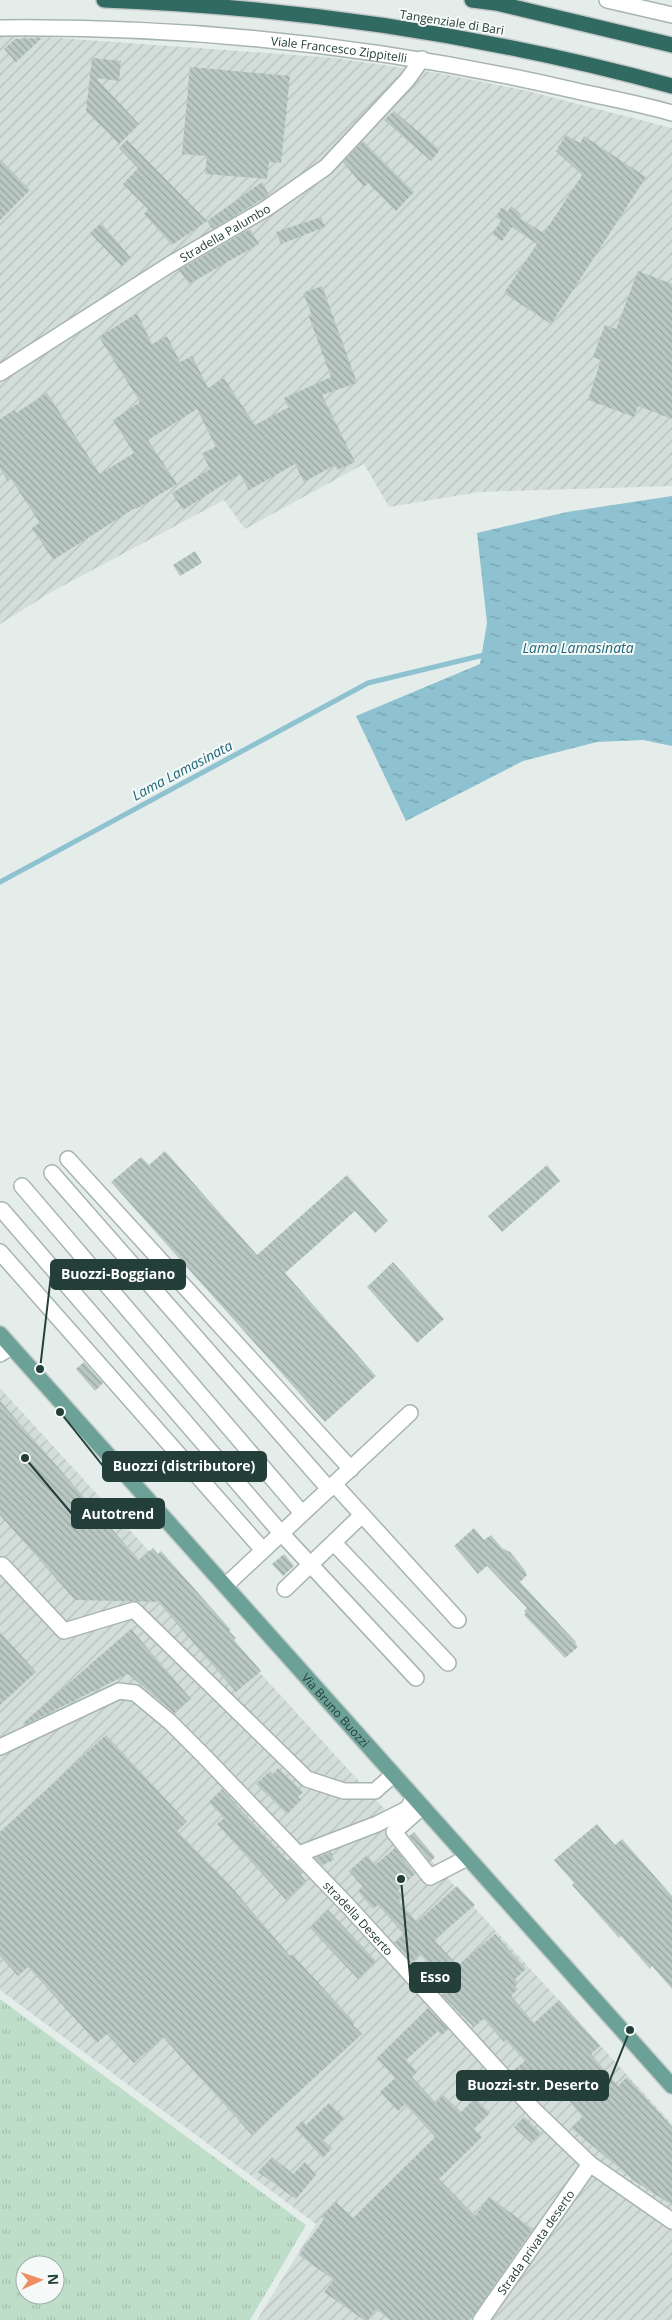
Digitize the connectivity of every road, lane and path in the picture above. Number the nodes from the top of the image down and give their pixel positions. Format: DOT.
graph roads {
  1 [pos="104,0"];
  2 [pos="472,0"];
  3 [pos="607,0"];
  4 [pos="672,15"];
  5 [pos="0,28"];
  6 [pos="672,45"];
  7 [pos="422,58"];
  8 [pos="672,86"];
  9 [pos="672,114"];
  10 [pos="0,373"];
  11 [pos="68,1159"];
  12 [pos="52,1173"];
  13 [pos="22,1186"];
  14 [pos="2,1210"];
  15 [pos="0,1252"];
  16 [pos="2,1341"];
  17 [pos="410,1413"];
  18 [pos="350,1469"];
  19 [pos="331,1487"];
  20 [pos="302,1513"];
  21 [pos="362,1515"];
  22 [pos="281,1533"];
  23 [pos="334,1543"];
  24 [pos="263,1550"];
  25 [pos="311,1565"];
  26 [pos="0,1567"];
  27 [pos="225,1586"];
  28 [pos="285,1589"];
  29 [pos="458,1620"];
  30 [pos="448,1663"];
  31 [pos="416,1678"];
  32 [pos="0,1747"];
  33 [pos="393,1775"];
  34 [pos="418,1803"];
  35 [pos="299,1854"];
  36 [pos="467,1858"];
  37 [pos="671,2082"];
  38 [pos="590,2164"];
  39 [pos="672,2221"];
  40 [pos="481,2320"];
  1 -- 8 [label="highway, Tangenziale di Bari"];
  2 -- 6 [label="highway, Tangenziale di Bari"];
  3 -- 4 [label="street"];
  5 -- 7 [label="street, Viale Francesco Zippitelli"];
  7 -- 9 [label="street, Viale Francesco Zippitelli"];
  7 -- 10 [label="street, Stradella Palumbo"];
  11 -- 18 [label="street"];
  12 -- 19 [label="street"];
  13 -- 20 [label="street"];
  14 -- 22 [label="street"];
  15 -- 24 [label="street"];
  16 -- 27 [label="main road, Via Bruno Buozzi"];
  17 -- 18 [label="street"];
  18 -- 19 [label="street"];
  19 -- 20 [label="street"];
  19 -- 21 [label="street"];
  20 -- 22 [label="street"];
  21 -- 23 [label="street"];
  21 -- 29 [label="street"];
  22 -- 24 [label="street"];
  22 -- 25 [label="street"];
  23 -- 25 [label="street"];
  23 -- 30 [label="street"];
  24 -- 27 [label="street"];
  25 -- 28 [label="street"];
  25 -- 31 [label="street"];
  26 -- 33 [label="street"];
  27 -- 33 [label="main road, Via Bruno Buozzi"];
  32 -- 35 [label="street, stradella Deserto"];
  33 -- 34 [label="main road, Via Bruno Buozzi"];
  34 -- 35 [label="street"];
  34 -- 36 [label="main road, Via Bruno Buozzi"];
  34 -- 36 [label="street"];
  35 -- 38 [label="street, stradella Deserto"];
  36 -- 37 [label="main road, Via Bruno Buozzi"];
  38 -- 39 [label="street, stradella Deserto"];
  38 -- 40 [label="street, Strada privata deserto"];
}
